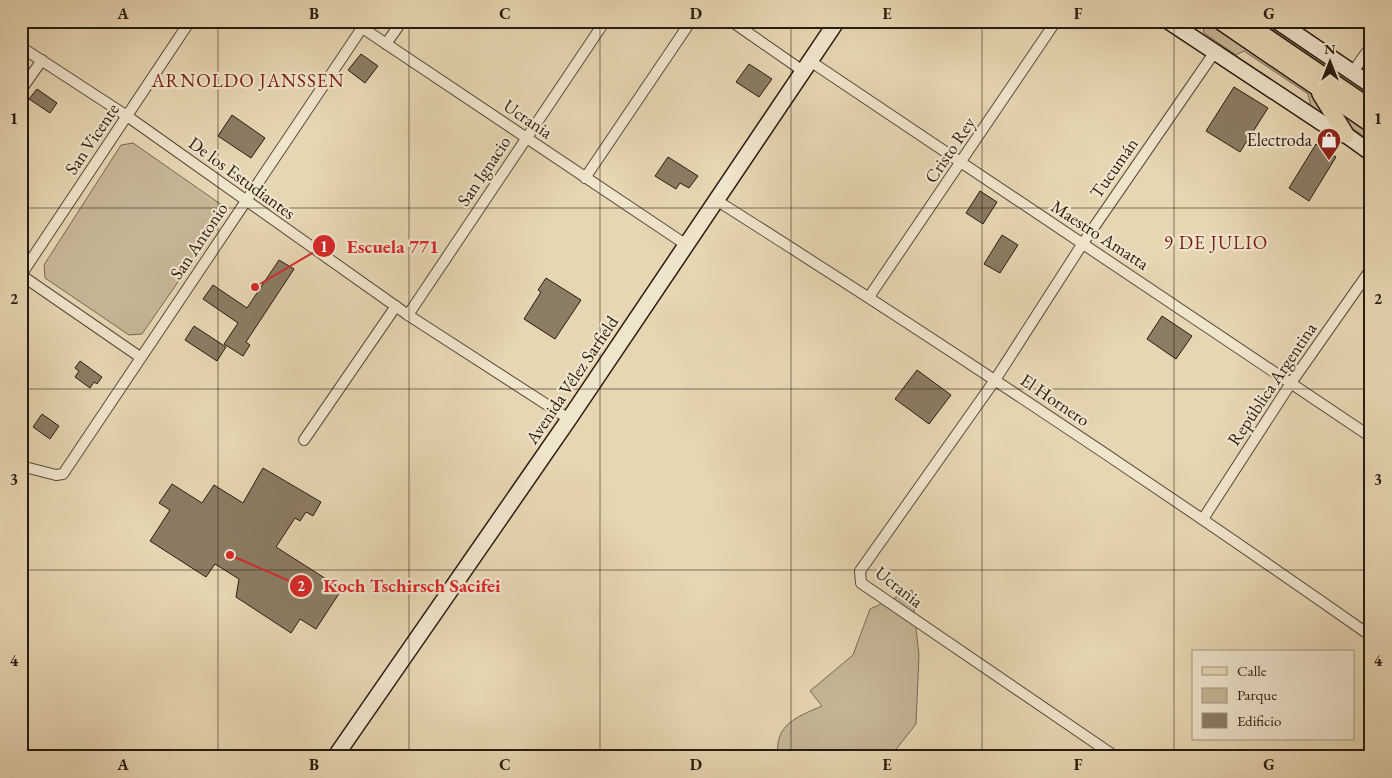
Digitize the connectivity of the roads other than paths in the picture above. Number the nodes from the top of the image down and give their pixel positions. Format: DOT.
graph roads {
  1 [pos="190,21"];
  2 [pos="352,21"];
  3 [pos="402,21"];
  4 [pos="605,21"];
  5 [pos="691,21"];
  6 [pos="731,21"];
  7 [pos="837,21"];
  8 [pos="1056,21"];
  9 [pos="1168,21"];
  10 [pos="1220,21"];
  11 [pos="1243,21"];
  12 [pos="1276,21"];
  13 [pos="362,28"];
  14 [pos="386,44"];
  15 [pos="1371,46"];
  16 [pos="21,47"];
  17 [pos="1214,52"];
  18 [pos="42,60"];
  19 [pos="806,66"];
  20 [pos="1352,73"];
  21 [pos="1371,85"];
  22 [pos="1316,86"];
  23 [pos="21,90"];
  24 [pos="1371,108"];
  25 [pos="128,116"];
  26 [pos="1371,124"];
  27 [pos="1346,135"];
  28 [pos="526,137"];
  29 [pos="1371,153"];
  30 [pos="960,164"];
  31 [pos="585,178"];
  32 [pos="716,200"];
  33 [pos="246,202"];
  34 [pos="1083,242"];
  35 [pos="685,244"];
  36 [pos="1371,269"];
  37 [pos="21,275"];
  38 [pos="869,297"];
  39 [pos="396,306"];
  40 [pos="408,315"];
  41 [pos="140,357"];
  42 [pos="995,380"];
  43 [pos="1291,383"];
  44 [pos="569,418"];
  45 [pos="1370,435"];
  46 [pos="304,440"];
  47 [pos="21,466"];
  48 [pos="1203,519"];
  49 [pos="1371,636"];
  50 [pos="335,757"];
  51 [pos="1116,757"];
  1 -- 25 [label="street, San Vicente"];
  2 -- 13 [label="street, Ucrania"];
  3 -- 14 [label="street"];
  4 -- 28 [label="street, San Ignacio"];
  5 -- 31 [label="street"];
  6 -- 19 [label="street"];
  7 -- 19 [label="main road, Avenida Vélez Sarfield"];
  8 -- 30 [label="street, Cristo Rey"];
  9 -- 17 [label="main road"];
  10 -- 22 [label="main road"];
  11 -- 24 [label="main road"];
  12 -- 20 [label="main road"];
  13 -- 14 [label="street, Ucrania"];
  13 -- 33 [label="street, San Antonio"];
  14 -- 28 [label="street, Ucrania"];
  15 -- 20 [label="street"];
  16 -- 18 [label="street, De los Estudiantes"];
  17 -- 27 [label="main road"];
  17 -- 34 [label="street, Tucumán"];
  18 -- 23 [label="street"];
  18 -- 25 [label="street, De los Estudiantes"];
  19 -- 30 [label="street, Maestro Amatta"];
  19 -- 32 [label="main road, Avenida Vélez Sarfield"];
  20 -- 21 [label="main road"];
  22 -- 26 [label="main road"];
  22 -- 27 [label="main road"];
  25 -- 33 [label="street, De los Estudiantes"];
  25 -- 37 [label="street, San Vicente"];
  27 -- 29 [label="main road"];
  28 -- 31 [label="street, Ucrania"];
  28 -- 40 [label="street, San Ignacio"];
  30 -- 34 [label="street, Maestro Amatta"];
  30 -- 38 [label="street, Cristo Rey"];
  31 -- 35 [label="street, Ucrania"];
  32 -- 35 [label="main road, Avenida Vélez Sarfield"];
  32 -- 38 [label="street, El Hornero"];
  33 -- 39 [label="street, De los Estudiantes"];
  33 -- 41 [label="street, San Antonio"];
  34 -- 42 [label="street, Tucumán"];
  34 -- 43 [label="street, Maestro Amatta"];
  35 -- 44 [label="main road, Avenida Vélez Sarfield"];
  36 -- 43 [label="street, República Argentina"];
  37 -- 41 [label="street"];
  38 -- 42 [label="street, El Hornero"];
  39 -- 40 [label="street, De los Estudiantes"];
  39 -- 46 [label="street"];
  40 -- 44 [label="street, De los Estudiantes"];
  41 -- 47 [label="street, San Antonio"];
  42 -- 48 [label="street, El Hornero"];
  42 -- 51 [label="street, Ucrania"];
  43 -- 45 [label="street, Maestro Amatta"];
  43 -- 48 [label="street, República Argentina"];
  44 -- 50 [label="main road, Avenida Vélez Sarfield"];
  48 -- 49 [label="street, El Hornero"];
}
